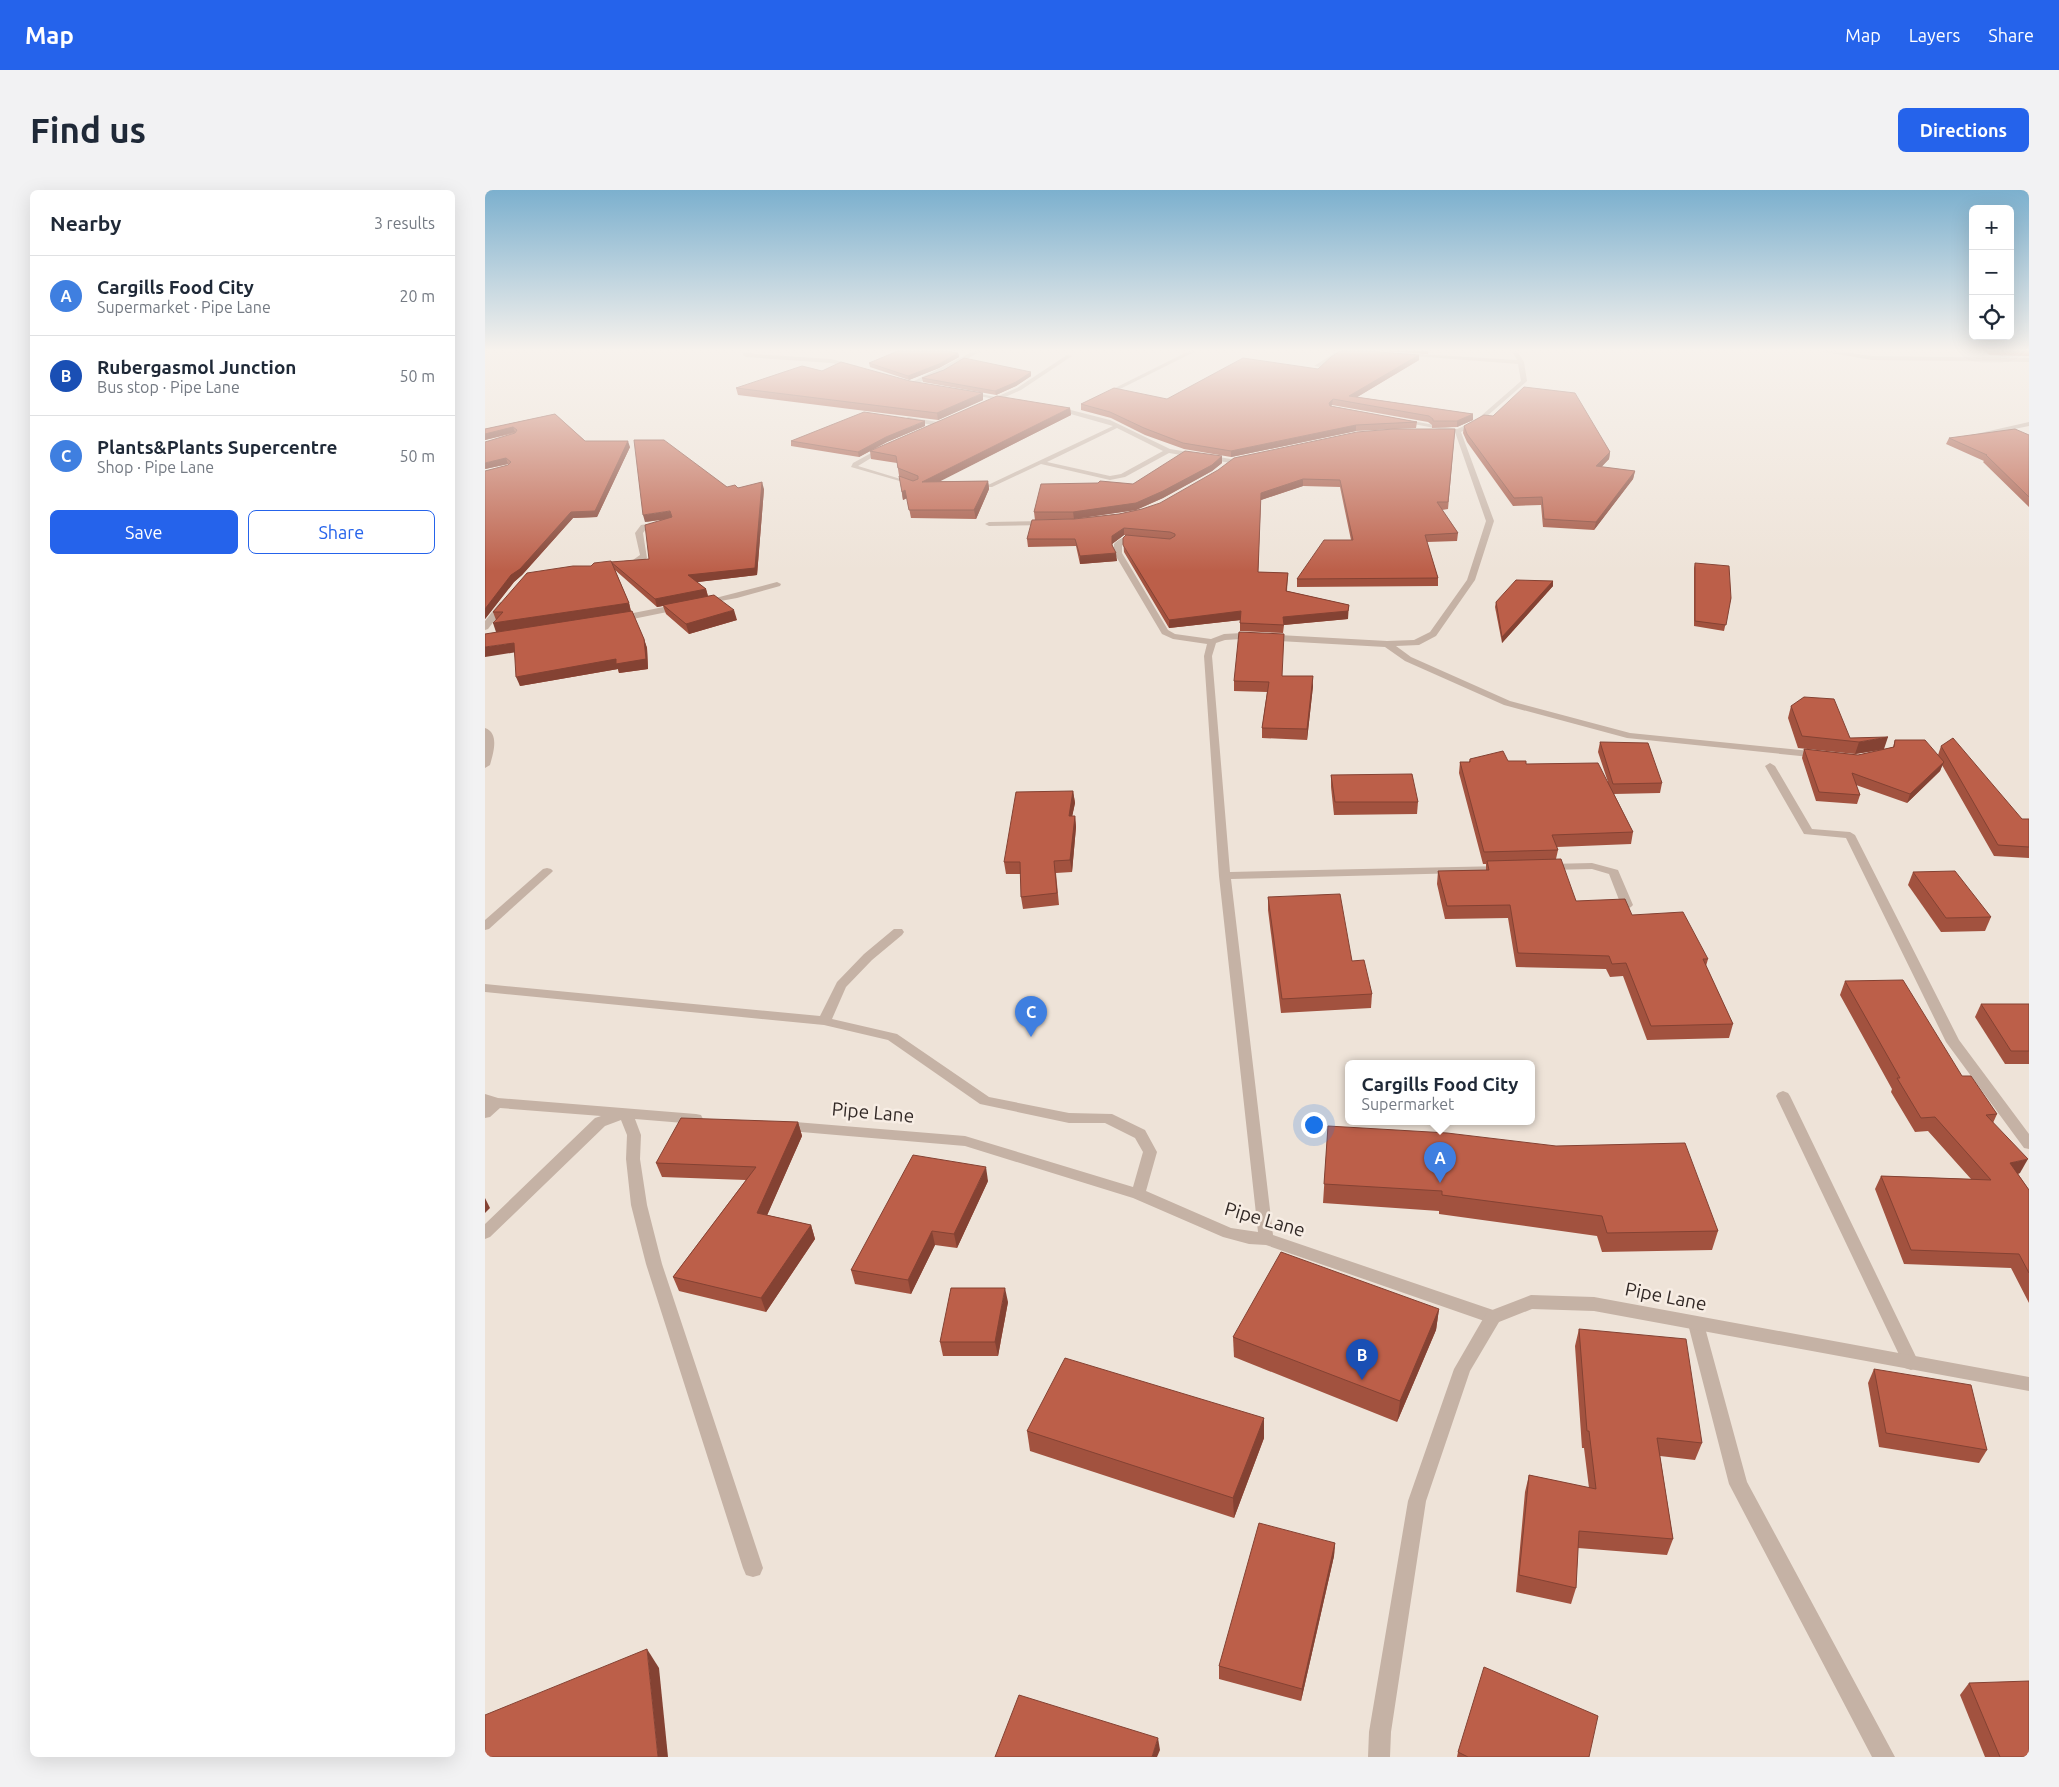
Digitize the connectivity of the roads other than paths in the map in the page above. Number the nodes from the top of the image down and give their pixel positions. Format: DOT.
graph roads {
  1 [pos="937,424"];
  2 [pos="1113,424"];
  3 [pos="1419,424"];
  4 [pos="1473,424"];
  5 [pos="2029,424"];
  6 [pos="1117,426"];
  7 [pos="929,428"];
  8 [pos="1457,431"];
  9 [pos="1420,432"];
  10 [pos="1970,436"];
  11 [pos="893,444"];
  12 [pos="1168,451"];
  13 [pos="1250,457"];
  14 [pos="1231,461"];
  15 [pos="1040,462"];
  16 [pos="1221,470"];
  17 [pos="915,485"];
  18 [pos="990,486"];
  19 [pos="669,522"];
  20 [pos="1053,523"];
  21 [pos="989,524"];
  22 [pos="1153,541"];
  23 [pos="619,565"];
  24 [pos="777,584"];
  25 [pos="507,599"];
  26 [pos="608,621"];
  27 [pos="485,627"];
  28 [pos="1212,642"];
  29 [pos="1387,644"];
  30 [pos="485,730"];
  31 [pos="1835,757"];
  32 [pos="485,765"];
  33 [pos="1771,766"];
  34 [pos="1513,868"];
  35 [pos="1533,868"];
  36 [pos="547,871"];
  37 [pos="1225,876"];
  38 [pos="1627,905"];
  39 [pos="485,926"];
  40 [pos="898,932"];
  41 [pos="485,988"];
  42 [pos="824,1021"];
  43 [pos="1783,1096"];
  44 [pos="491,1101"];
  45 [pos="485,1113"];
  46 [pos="625,1113"];
  47 [pos="712,1120"];
  48 [pos="771,1125"];
  49 [pos="2029,1144"];
  50 [pos="1137,1194"];
  51 [pos="485,1233"];
  52 [pos="1266,1239"];
  53 [pos="1493,1317"];
  54 [pos="1696,1324"];
  55 [pos="1911,1363"];
  56 [pos="2029,1384"];
  57 [pos="753,1568"];
  58 [pos="1379,1757"];
  59 [pos="1884,1757"];
  1 -- 7 [label="street"];
  2 -- 6 [label="street"];
  3 -- 8 [label="street"];
  4 -- 8 [label="street"];
  5 -- 10 [label="street"];
  6 -- 12 [label="street"];
  6 -- 15 [label="street"];
  8 -- 9 [label="street"];
  8 -- 29 [label="street"];
  11 -- 17 [label="street"];
  12 -- 14 [label="street"];
  12 -- 15 [label="street"];
  13 -- 14 [label="street"];
  14 -- 16 [label="street"];
  15 -- 18 [label="street"];
  19 -- 23 [label="street"];
  20 -- 21 [label="street"];
  22 -- 28 [label="street"];
  24 -- 26 [label="street"];
  25 -- 27 [label="street"];
  28 -- 29 [label="street"];
  28 -- 37 [label="street"];
  29 -- 31 [label="street"];
  30 -- 32 [label="street"];
  33 -- 49 [label="street"];
  34 -- 37 [label="street"];
  35 -- 38 [label="street"];
  36 -- 39 [label="street"];
  37 -- 52 [label="street"];
  40 -- 42 [label="street"];
  41 -- 42 [label="street"];
  42 -- 50 [label="street"];
  43 -- 55 [label="street"];
  44 -- 45 [label="street"];
  44 -- 46 [label="street"];
  46 -- 47 [label="street"];
  46 -- 51 [label="street"];
  46 -- 57 [label="street"];
  48 -- 50 [label="street, Pipe Lane"];
  50 -- 52 [label="street, Pipe Lane"];
  52 -- 53 [label="street, Pipe Lane"];
  53 -- 54 [label="street, Pipe Lane"];
  53 -- 58 [label="street"];
  54 -- 55 [label="street, Pipe Lane"];
  54 -- 59 [label="street"];
  55 -- 56 [label="street, Pipe Lane"];
}
